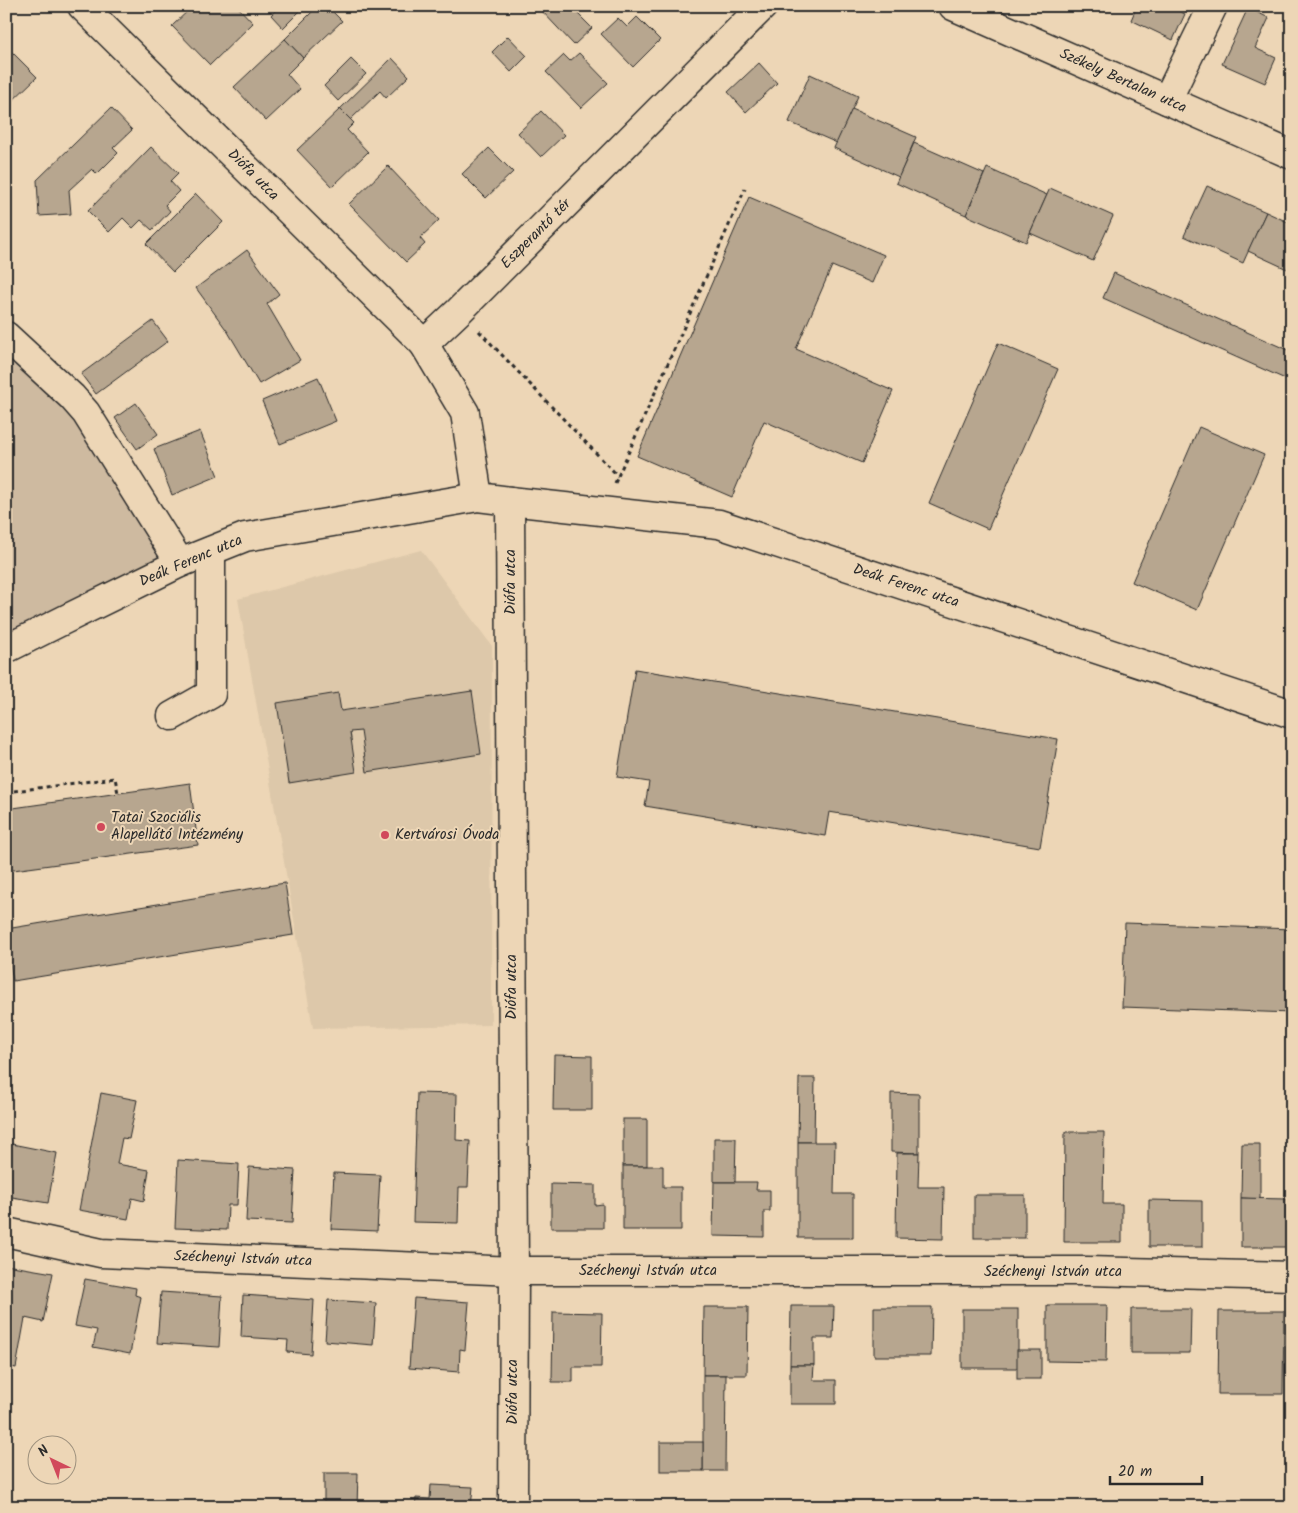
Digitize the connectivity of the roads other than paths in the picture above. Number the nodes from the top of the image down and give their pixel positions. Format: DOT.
graph roads {
  1 [pos="82,6"];
  2 [pos="763,6"];
  3 [pos="953,6"];
  4 [pos="1213,6"];
  5 [pos="1167,100"];
  6 [pos="1292,155"];
  7 [pos="6,336"];
  8 [pos="424,344"];
  9 [pos="478,497"];
  10 [pos="510,501"];
  11 [pos="211,551"];
  12 [pos="180,563"];
  13 [pos="6,649"];
  14 [pos="1292,714"];
  15 [pos="172,716"];
  16 [pos="6,1232"];
  17 [pos="514,1270"];
  18 [pos="1292,1276"];
  19 [pos="513,1507"];
  1 -- 8 [label="street, Diófa utca"];
  2 -- 8 [label="street, Eszperantó tér"];
  3 -- 5 [label="street, Székely Bertalan utca"];
  4 -- 5 [label="street"];
  5 -- 6 [label="street, Székely Bertalan utca"];
  7 -- 12 [label="street"];
  8 -- 9 [label="street"];
  9 -- 10 [label="street"];
  9 -- 11 [label="street, Deák Ferenc utca"];
  10 -- 14 [label="street, Deák Ferenc utca"];
  10 -- 17 [label="street, Diófa utca"];
  11 -- 12 [label="street, Deák Ferenc utca"];
  11 -- 15 [label="street"];
  12 -- 13 [label="street, Deák Ferenc utca"];
  16 -- 17 [label="street, Széchenyi István utca"];
  17 -- 18 [label="street, Széchenyi István utca"];
  17 -- 19 [label="street, Diófa utca"];
}
